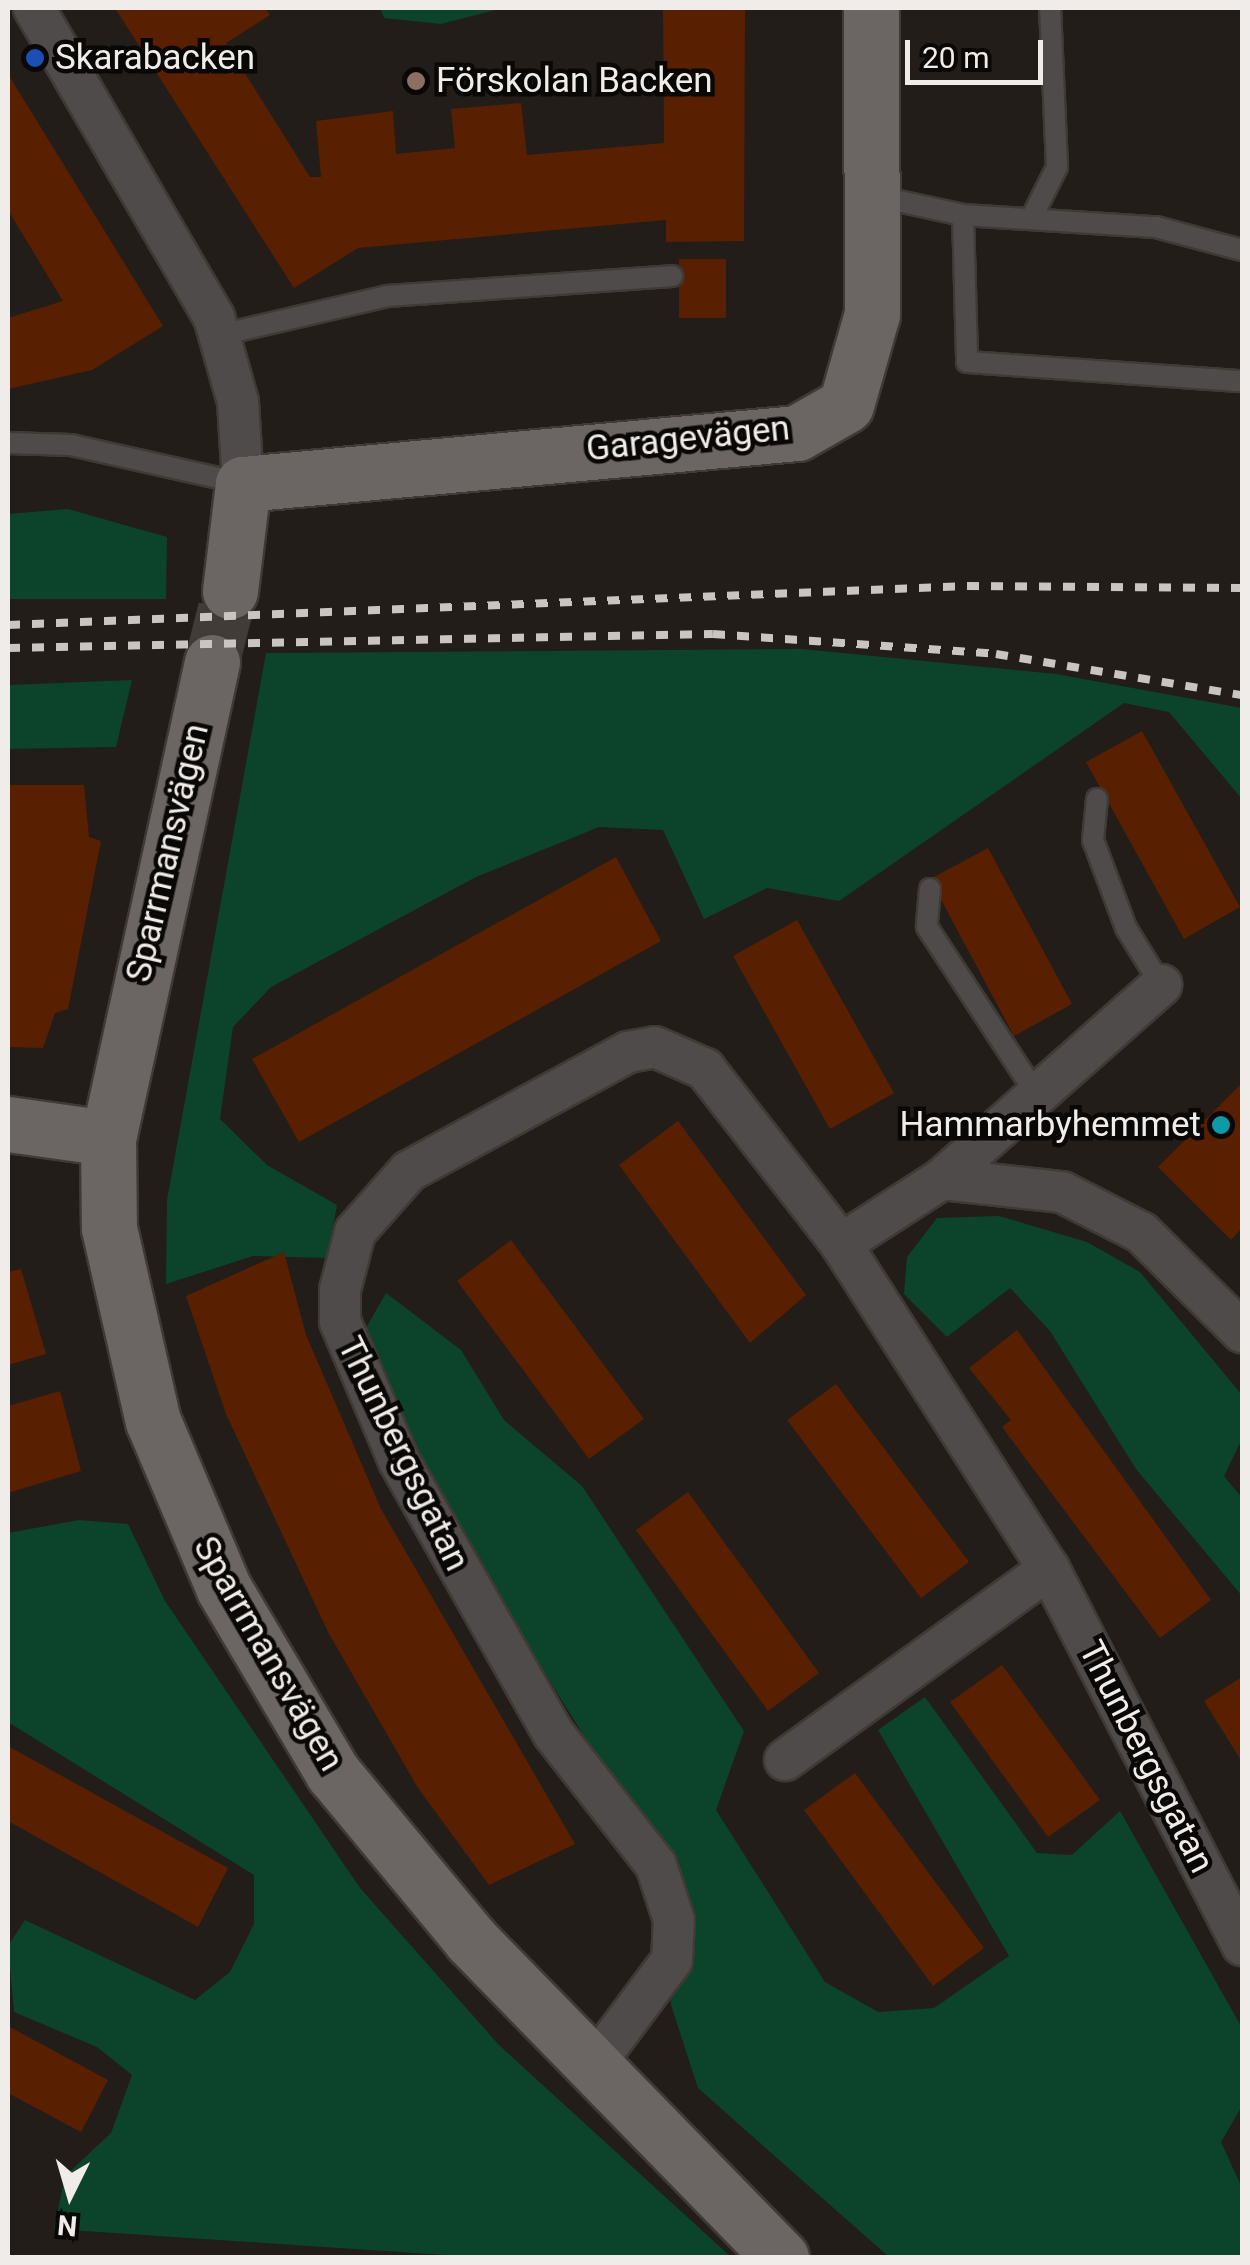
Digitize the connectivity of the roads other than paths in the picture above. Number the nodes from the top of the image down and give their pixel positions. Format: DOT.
graph roads {
  1 [pos="34,8"];
  2 [pos="871,8"];
  3 [pos="1050,8"];
  4 [pos="873,196"];
  5 [pos="963,215"];
  6 [pos="1031,219"];
  7 [pos="1242,250"];
  8 [pos="672,276"];
  9 [pos="220,335"];
  10 [pos="1242,381"];
  11 [pos="8,444"];
  12 [pos="243,484"];
  13 [pos="230,591"];
  14 [pos="212,662"];
  15 [pos="1097,799"];
  16 [pos="930,888"];
  17 [pos="1161,985"];
  18 [pos="1037,1096"];
  19 [pos="8,1124"];
  20 [pos="108,1138"];
  21 [pos="942,1179"];
  22 [pos="841,1244"];
  23 [pos="1242,1332"];
  24 [pos="1049,1569"];
  25 [pos="785,1760"];
  26 [pos="1242,1945"];
  27 [pos="590,2070"];
  28 [pos="780,2258"];
  1 -- 9 [label="street"];
  2 -- 4 [label="street, Garagevägen"];
  3 -- 6 [label="lane"];
  4 -- 5 [label="lane"];
  4 -- 12 [label="street, Garagevägen"];
  5 -- 6 [label="lane"];
  5 -- 10 [label="lane"];
  6 -- 7 [label="lane"];
  8 -- 9 [label="lane"];
  9 -- 12 [label="street"];
  11 -- 12 [label="lane"];
  12 -- 13 [label="street"];
  14 -- 20 [label="street, Sparrmansvägen"];
  15 -- 17 [label="lane"];
  16 -- 18 [label="lane"];
  17 -- 18 [label="street"];
  18 -- 21 [label="street"];
  19 -- 20 [label="street"];
  20 -- 27 [label="street, Sparrmansvägen"];
  21 -- 22 [label="street"];
  21 -- 23 [label="street"];
  22 -- 24 [label="street, Thunbergsgatan"];
  22 -- 27 [label="street, Thunbergsgatan"];
  24 -- 25 [label="street"];
  24 -- 26 [label="street, Thunbergsgatan"];
  27 -- 28 [label="street, Sparrmansvägen"];
}
